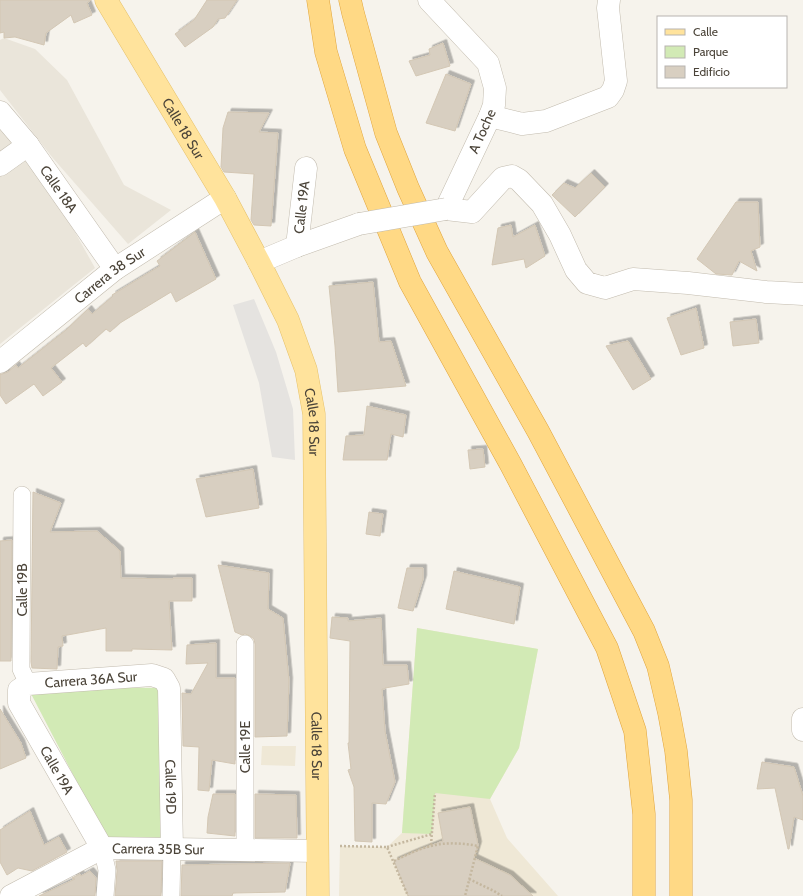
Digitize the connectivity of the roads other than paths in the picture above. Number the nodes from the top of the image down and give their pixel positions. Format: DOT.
graph roads {
  1 [pos="106,0"];
  2 [pos="318,0"];
  3 [pos="350,0"];
  4 [pos="429,0"];
  5 [pos="609,0"];
  6 [pos="0,112"];
  7 [pos="490,116"];
  8 [pos="28,146"];
  9 [pos="0,165"];
  10 [pos="306,168"];
  11 [pos="225,198"];
  12 [pos="446,208"];
  13 [pos="296,246"];
  14 [pos="259,262"];
  15 [pos="115,269"];
  16 [pos="803,294"];
  17 [pos="0,362"];
  18 [pos="22,495"];
  19 [pos="245,644"];
  20 [pos="164,679"];
  21 [pos="23,687"];
  22 [pos="803,719"];
  23 [pos="803,730"];
  24 [pos="102,848"];
  25 [pos="172,849"];
  26 [pos="245,850"];
  27 [pos="317,851"];
  28 [pos="11,896"];
  29 [pos="105,896"];
  30 [pos="171,896"];
  31 [pos="318,896"];
  32 [pos="644,896"];
  33 [pos="681,896"];
  1 -- 11 [label="main road, Calle 18 Sur"];
  2 -- 32 [label="highway"];
  3 -- 33 [label="highway"];
  4 -- 7 [label="street, A Toche"];
  5 -- 7 [label="street"];
  6 -- 8 [label="street, Calle 18A"];
  7 -- 12 [label="street, A Toche"];
  8 -- 9 [label="street"];
  8 -- 15 [label="street, Calle 18A"];
  10 -- 13 [label="street, Calle 19A"];
  11 -- 14 [label="main road, Calle 18 Sur"];
  11 -- 15 [label="street, Carrera 38 Sur"];
  12 -- 13 [label="street, bridge"];
  12 -- 16 [label="street"];
  13 -- 14 [label="street"];
  14 -- 27 [label="main road, Calle 18 Sur"];
  15 -- 17 [label="street, Carrera 38 Sur"];
  18 -- 21 [label="street, Calle 19B"];
  19 -- 26 [label="street, Calle 19E"];
  20 -- 21 [label="street, Carrera 36A Sur"];
  20 -- 25 [label="street, Calle 19D"];
  21 -- 24 [label="street, Calle 19A"];
  22 -- 23 [label="street"];
  24 -- 25 [label="street, Carrera 35B Sur"];
  24 -- 28 [label="street, Carrera 35B Sur"];
  24 -- 29 [label="street"];
  25 -- 26 [label="street, Carrera 35B Sur"];
  25 -- 30 [label="street, Calle 19D"];
  26 -- 27 [label="street, Carrera 35B Sur"];
  27 -- 31 [label="main road, Calle 18 Sur"];
}
